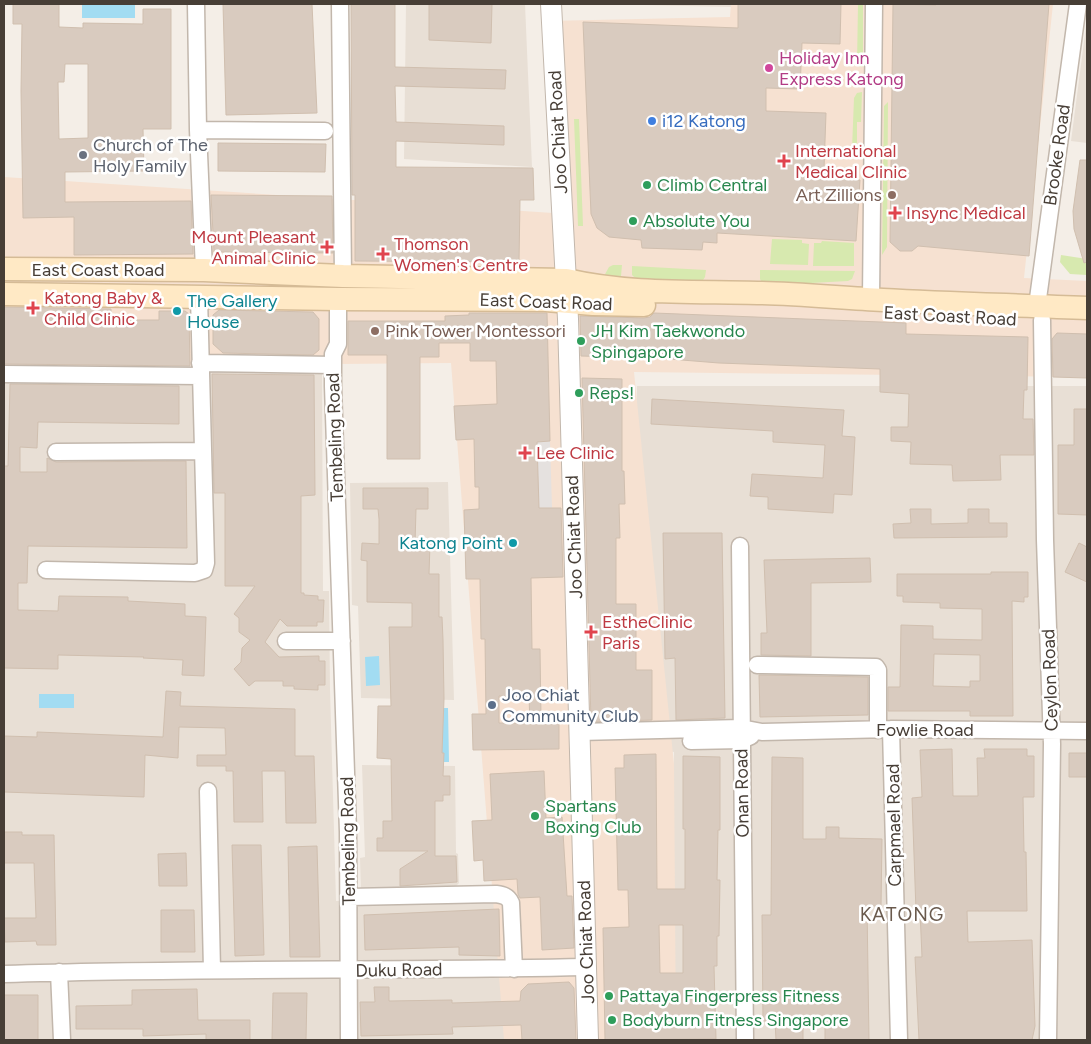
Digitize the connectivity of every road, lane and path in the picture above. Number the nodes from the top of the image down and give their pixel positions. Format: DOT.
graph roads {
  1 [pos="196,4"];
  2 [pos="340,4"];
  3 [pos="551,4"];
  4 [pos="874,4"];
  5 [pos="1078,4"];
  6 [pos="1087,5"];
  7 [pos="198,130"];
  8 [pos="325,131"];
  9 [pos="4,269"];
  10 [pos="204,270"];
  11 [pos="343,276"];
  12 [pos="567,291"];
  13 [pos="4,294"];
  14 [pos="199,297"];
  15 [pos="333,299"];
  16 [pos="870,299"];
  17 [pos="1087,308"];
  18 [pos="1043,311"];
  19 [pos="1087,321"];
  20 [pos="333,359"];
  21 [pos="200,369"];
  22 [pos="4,374"];
  23 [pos="202,451"];
  24 [pos="56,452"];
  25 [pos="740,546"];
  26 [pos="46,570"];
  27 [pos="286,641"];
  28 [pos="342,641"];
  29 [pos="757,665"];
  30 [pos="885,730"];
  31 [pos="1052,731"];
  32 [pos="1087,731"];
  33 [pos="742,734"];
  34 [pos="579,736"];
  35 [pos="208,791"];
  36 [pos="349,897"];
  37 [pos="587,967"];
  38 [pos="514,968"];
  39 [pos="212,970"];
  40 [pos="349,971"];
  41 [pos="60,972"];
  42 [pos="4,974"];
  43 [pos="62,1040"];
  44 [pos="349,1040"];
  45 [pos="588,1040"];
  46 [pos="745,1040"];
  47 [pos="899,1040"];
  48 [pos="1048,1040"];
  1 -- 7 [label="street"];
  2 -- 11 [label="street"];
  3 -- 12 [label="street, Joo Chiat Road"];
  4 -- 16 [label="street, East Coast Road"];
  5 -- 18 [label="street, Brooke Road"];
  6 -- 18 [label="street, Brooke Road"];
  7 -- 8 [label="street"];
  7 -- 10 [label="street"];
  9 -- 10 [label="main road, East Coast Road"];
  10 -- 11 [label="main road, East Coast Road"];
  11 -- 12 [label="main road, East Coast Road"];
  12 -- 15 [label="main road, East Coast Road"];
  12 -- 16 [label="main road, East Coast Road"];
  12 -- 18 [label="main road, East Coast Road"];
  12 -- 34 [label="street, Joo Chiat Road"];
  13 -- 14 [label="main road, East Coast Road"];
  14 -- 15 [label="main road, East Coast Road"];
  14 -- 21 [label="street"];
  15 -- 20 [label="street, Tembeling Road"];
  16 -- 18 [label="main road, East Coast Road"];
  17 -- 18 [label="main road, East Coast Road"];
  18 -- 19 [label="main road, East Coast Road"];
  18 -- 31 [label="street, Ceylon Road"];
  20 -- 21 [label="street"];
  20 -- 28 [label="street, Tembeling Road"];
  21 -- 22 [label="street"];
  21 -- 23 [label="street"];
  23 -- 24 [label="street"];
  23 -- 26 [label="street"];
  25 -- 33 [label="street, Onan Road"];
  27 -- 28 [label="street"];
  28 -- 36 [label="street, Tembeling Road"];
  29 -- 30 [label="street, Carpmael Road"];
  30 -- 31 [label="street, Fowlie Road"];
  30 -- 33 [label="street, Fowlie Road"];
  30 -- 47 [label="street, Carpmael Road"];
  31 -- 32 [label="street, Fowlie Road"];
  31 -- 48 [label="street, Ceylon Road"];
  33 -- 34 [label="street, Fowlie Road"];
  33 -- 46 [label="street, Onan Road"];
  34 -- 37 [label="street, Joo Chiat Road"];
  35 -- 39 [label="street"];
  36 -- 38 [label="street"];
  36 -- 40 [label="street, Tembeling Road"];
  37 -- 38 [label="street, Duku Road"];
  37 -- 45 [label="street, Joo Chiat Road"];
  38 -- 40 [label="street, Duku Road"];
  39 -- 40 [label="street, Duku Road"];
  39 -- 41 [label="street, Duku Road"];
  40 -- 44 [label="street, Tembeling Road"];
  41 -- 42 [label="street, Duku Road"];
  41 -- 43 [label="street"];
}
